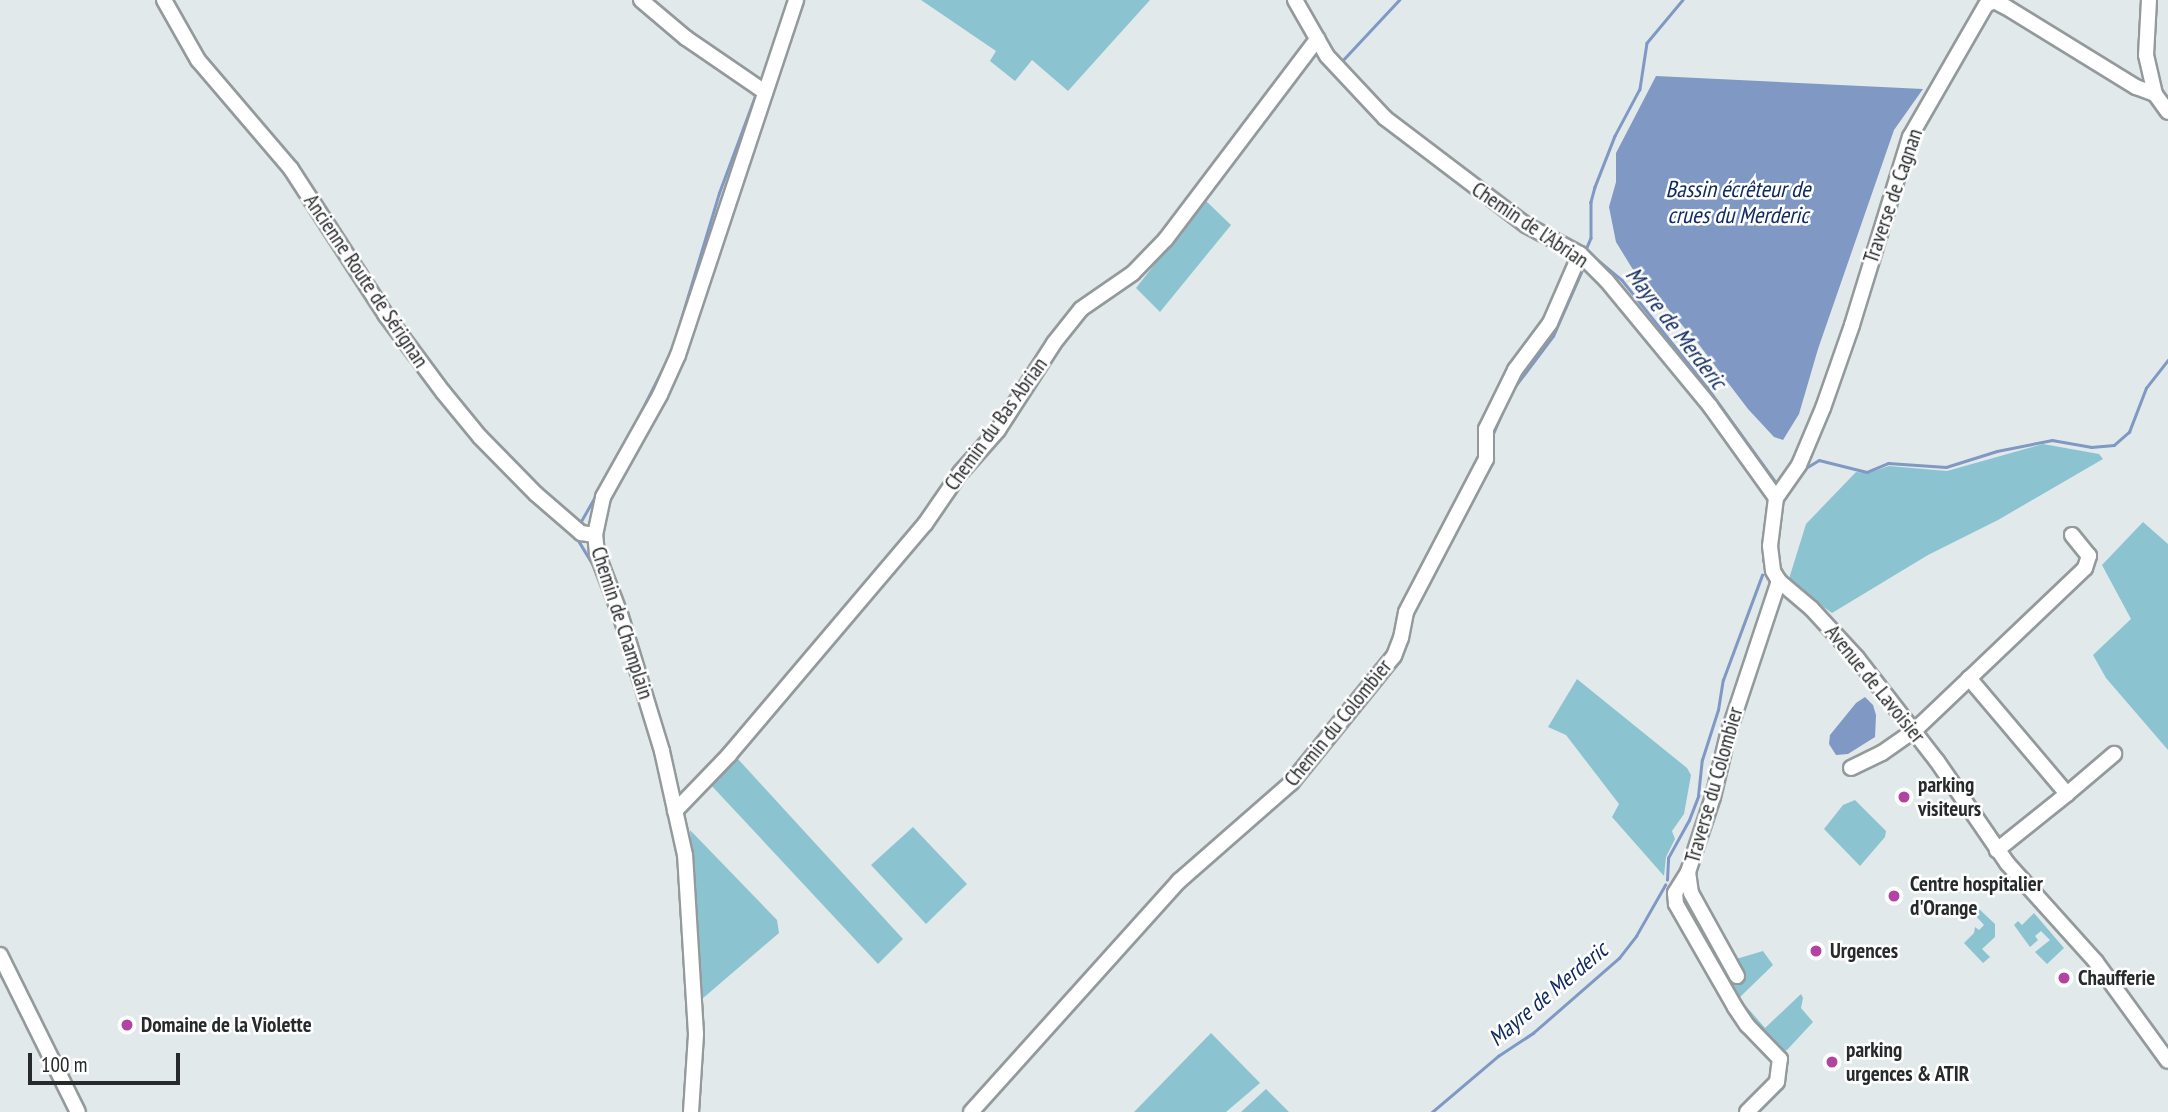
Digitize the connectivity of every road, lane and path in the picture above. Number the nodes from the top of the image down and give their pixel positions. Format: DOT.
graph roads {
  1 [pos="164,0"];
  2 [pos="641,0"];
  3 [pos="796,0"];
  4 [pos="1295,0"];
  5 [pos="2149,0"];
  6 [pos="1317,40"];
  7 [pos="765,92"];
  8 [pos="2155,94"];
  9 [pos="2168,112"];
  10 [pos="1580,254"];
  11 [pos="1774,496"];
  12 [pos="595,535"];
  13 [pos="2072,535"];
  14 [pos="1779,581"];
  15 [pos="1969,678"];
  16 [pos="1914,731"];
  17 [pos="2114,754"];
  18 [pos="1851,768"];
  19 [pos="2067,794"];
  20 [pos="675,811"];
  21 [pos="1997,850"];
  22 [pos="1688,872"];
  23 [pos="0,955"];
  24 [pos="1737,976"];
  25 [pos="2168,1061"];
  26 [pos="78,1112"];
  27 [pos="691,1112"];
  28 [pos="971,1112"];
  29 [pos="1747,1112"];
  1 -- 12 [label="street, Ancienne Route de Sérignan"];
  2 -- 7 [label="street"];
  3 -- 7 [label="street, Chemin de Champlain"];
  4 -- 6 [label="street, Chemin de l'Abrian"];
  5 -- 8 [label="street"];
  6 -- 10 [label="street, Chemin de l'Abrian"];
  6 -- 20 [label="street, Chemin du Bas Abrian"];
  7 -- 12 [label="street, Chemin de Champlain"];
  8 -- 9 [label="street"];
  8 -- 11 [label="street, Traverse de Cagnan"];
  10 -- 11 [label="street, Chemin de l'Abrian"];
  10 -- 28 [label="street, Chemin du Colombier"];
  11 -- 14 [label="street"];
  12 -- 20 [label="street, Chemin de Champlain"];
  13 -- 15 [label="street"];
  14 -- 16 [label="street, Avenue de Lavoisier"];
  14 -- 22 [label="street, Traverse du Colombier"];
  15 -- 16 [label="street"];
  15 -- 19 [label="street"];
  16 -- 18 [label="street"];
  16 -- 21 [label="street, Avenue de Lavoisier"];
  17 -- 19 [label="street"];
  19 -- 21 [label="street"];
  20 -- 27 [label="street, Chemin de Champlain"];
  21 -- 25 [label="street, Avenue de Lavoisier"];
  22 -- 24 [label="street"];
  22 -- 29 [label="street, Traverse du Colombier"];
  23 -- 26 [label="street"];
}
